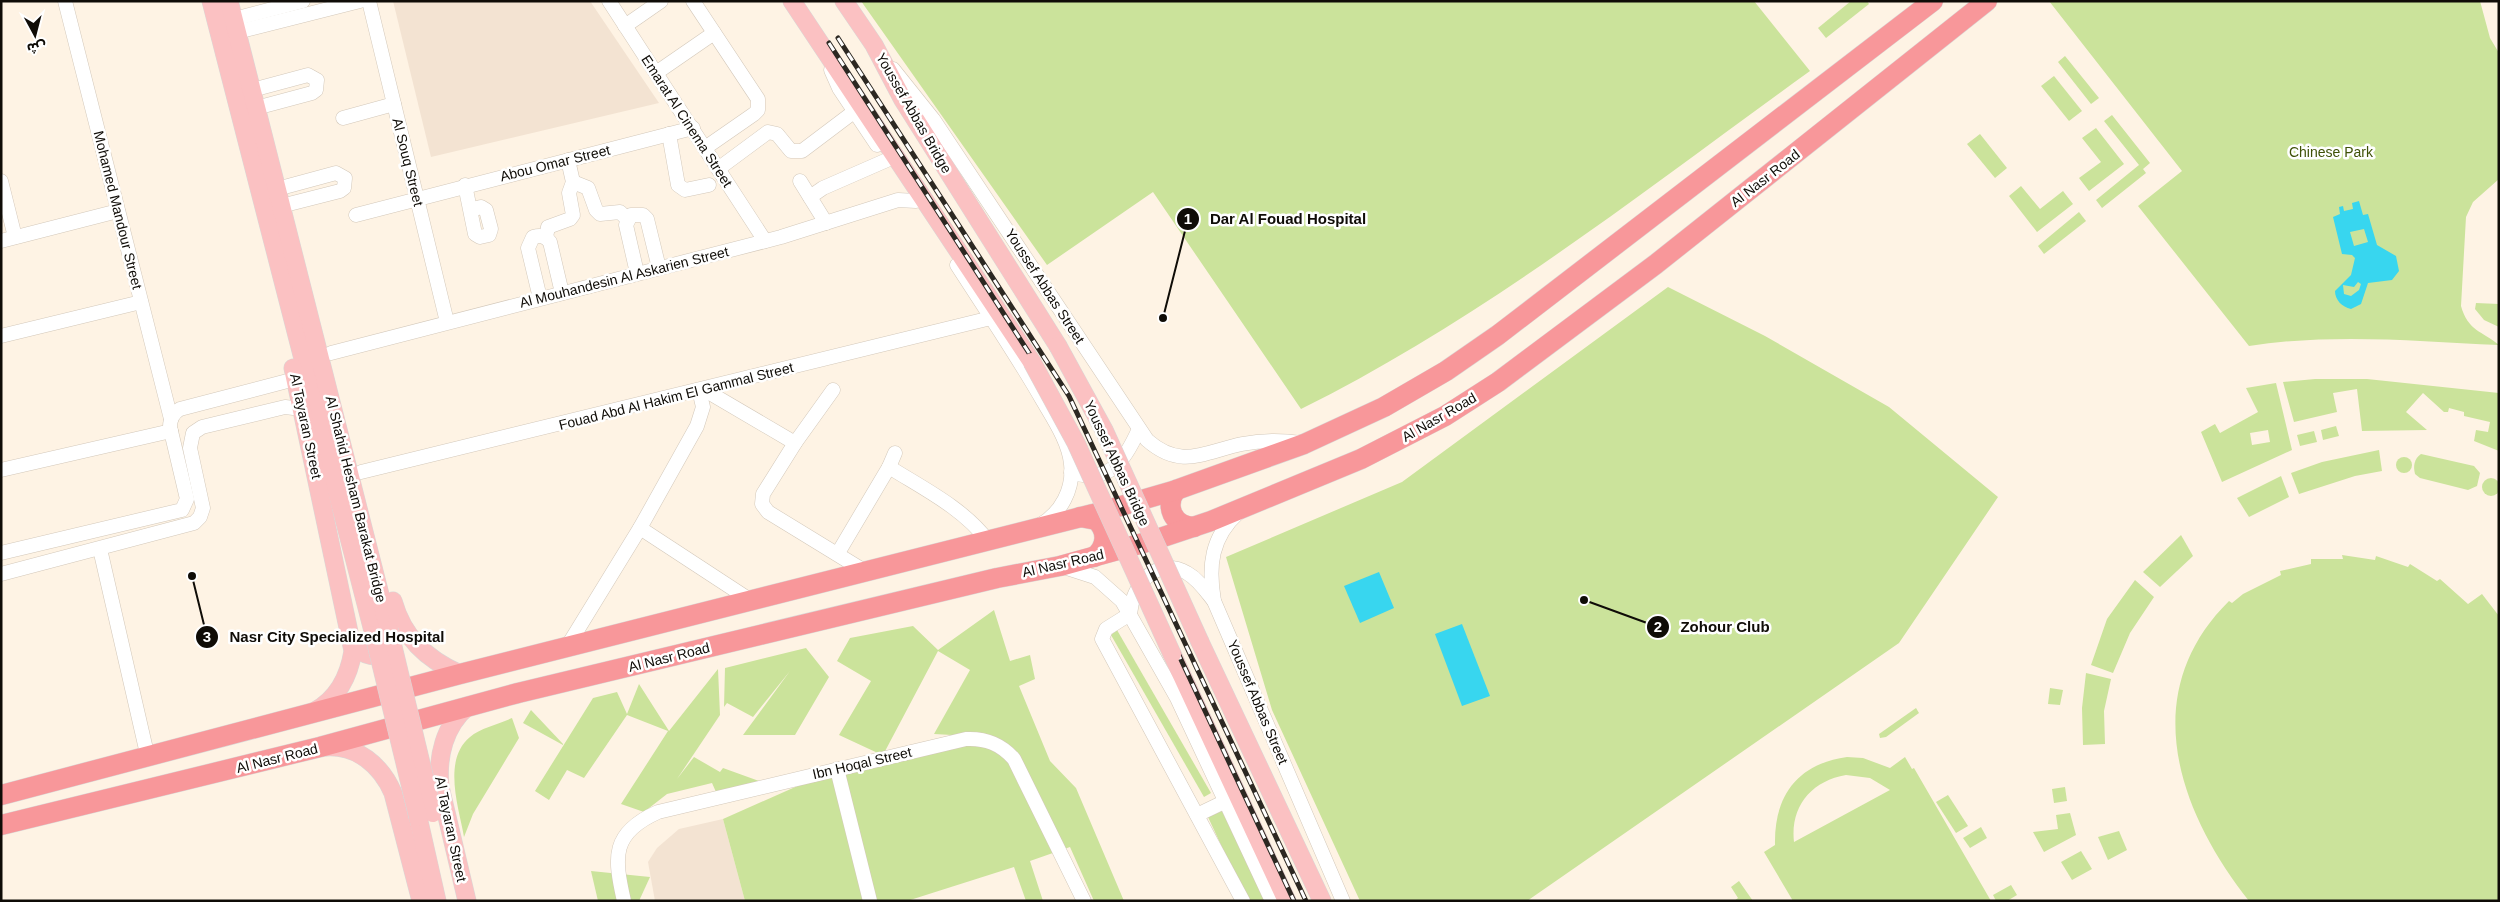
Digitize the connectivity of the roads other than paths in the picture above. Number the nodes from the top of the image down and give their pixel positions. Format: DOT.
graph roads {
  1 [pos="65,1"];
  2 [pos="210,1"];
  3 [pos="229,1"];
  4 [pos="303,1"];
  5 [pos="360,1"];
  6 [pos="369,1"];
  7 [pos="609,1"];
  8 [pos="661,1"];
  9 [pos="693,1"];
  10 [pos="792,1"];
  11 [pos="844,1"];
  12 [pos="1933,1"];
  13 [pos="1987,1"];
  14 [pos="235,26"];
  15 [pos="625,26"];
  16 [pos="714,33"];
  17 [pos="874,45"];
  18 [pos="827,52"];
  19 [pos="656,73"];
  20 [pos="252,90"];
  21 [pos="394,104"];
  22 [pos="256,108"];
  23 [pos="855,111"];
  24 [pos="343,118"];
  25 [pos="693,128"];
  26 [pos="669,134"];
  27 [pos="705,148"];
  28 [pos="568,160"];
  29 [pos="887,160"];
  30 [pos="718,169"];
  31 [pos="1,181"];
  32 [pos="800,181"];
  33 [pos="573,182"];
  34 [pos="465,185"];
  35 [pos="709,185"];
  36 [pos="277,188"];
  37 [pos="417,197"];
  38 [pos="810,197"];
  39 [pos="916,201"];
  40 [pos="281,206"];
  41 [pos="471,210"];
  42 [pos="118,211"];
  43 [pos="356,215"];
  44 [pos="627,219"];
  45 [pos="826,223"];
  46 [pos="15,237"];
  47 [pos="546,237"];
  48 [pos="1,241"];
  49 [pos="765,241"];
  50 [pos="658,268"];
  51 [pos="637,273"];
  52 [pos="562,293"];
  53 [pos="540,298"];
  54 [pos="141,302"];
  55 [pos="992,318"];
  56 [pos="447,322"];
  57 [pos="304,333"];
  58 [pos="1,336"];
  59 [pos="331,353"];
  60 [pos="295,379"];
  61 [pos="278,384"];
  62 [pos="701,389"];
  63 [pos="833,390"];
  64 [pos="294,408"];
  65 [pos="171,425"];
  66 [pos="1139,429"];
  67 [pos="795,443"];
  68 [pos="1304,444"];
  69 [pos="895,453"];
  70 [pos="890,467"];
  71 [pos="1,470"];
  72 [pos="361,472"];
  73 [pos="1071,472"];
  74 [pos="1176,490"];
  75 [pos="1246,507"];
  76 [pos="1080,517"];
  77 [pos="1194,527"];
  78 [pos="640,528"];
  79 [pos="1025,531"];
  80 [pos="988,541"];
  81 [pos="100,549"];
  82 [pos="1,553"];
  83 [pos="838,553"];
  84 [pos="1094,557"];
  85 [pos="1060,566"];
  86 [pos="866,572"];
  87 [pos="1,574"];
  88 [pos="750,600"];
  89 [pos="1214,601"];
  90 [pos="1130,614"];
  91 [pos="387,628"];
  92 [pos="352,643"];
  93 [pos="566,647"];
  94 [pos="460,674"];
  95 [pos="435,681"];
  96 [pos="344,706"];
  97 [pos="468,706"];
  98 [pos="441,715"];
  99 [pos="303,717"];
  100 [pos="359,737"];
  101 [pos="320,747"];
  102 [pos="148,758"];
  103 [pos="837,769"];
  104 [pos="438,772"];
  105 [pos="389,784"];
  106 [pos="1,795"];
  107 [pos="1226,801"];
  108 [pos="1197,814"];
  109 [pos="426,815"];
  110 [pos="1,825"];
  111 [pos="421,901"];
  112 [pos="437,901"];
  113 [pos="455,901"];
  114 [pos="466,901"];
  115 [pos="624,901"];
  116 [pos="870,901"];
  117 [pos="1084,901"];
  118 [pos="1243,901"];
  119 [pos="1272,901"];
  120 [pos="1288,901"];
  121 [pos="1322,901"];
  122 [pos="1343,901"];
  1 -- 42 [label="street, Mohamed Mandour Street"];
  2 -- 57 [label="main road, Al Tayaran Street"];
  3 -- 14 [label="main road, Al Tayaran Street"];
  4 -- 14 [label="street"];
  5 -- 14 [label="street"];
  6 -- 21 [label="street, Al Souq Street"];
  7 -- 15 [label="street, Emarat Al Cinema Street"];
  8 -- 15 [label="street"];
  9 -- 16 [label="street"];
  10 -- 18 [label="main road"];
  11 -- 17 [label="main road, Youssef Abbas Street"];
  12 -- 68 [label="highway"];
  13 -- 75 [label="highway, Al Nasr Road"];
  14 -- 20 [label="main road, Al Tayaran Street"];
  15 -- 19 [label="street, Emarat Al Cinema Street"];
  16 -- 19 [label="street"];
  16 -- 27 [label="street"];
  17 -- 66 [label="street, Youssef Abbas Street"];
  17 -- 121 [label="main road, Youssef Abbas Bridge, bridge"];
  18 -- 23 [label="street"];
  18 -- 120 [label="main road, Youssef Abbas Bridge, bridge"];
  19 -- 25 [label="street, Emarat Al Cinema Street"];
  20 -- 22 [label="main road, Al Tayaran Street"];
  20 -- 22 [label="street"];
  21 -- 24 [label="street"];
  21 -- 37 [label="street, Al Souq Street"];
  22 -- 36 [label="main road, Al Tayaran Street"];
  23 -- 29 [label="street"];
  23 -- 30 [label="street"];
  25 -- 26 [label="street, Abou Omar Street"];
  25 -- 27 [label="street, Emarat Al Cinema Street"];
  26 -- 28 [label="street, Abou Omar Street"];
  26 -- 35 [label="street"];
  27 -- 30 [label="street, Emarat Al Cinema Street"];
  28 -- 33 [label="street"];
  28 -- 34 [label="street, Abou Omar Street"];
  29 -- 38 [label="street"];
  29 -- 39 [label="street"];
  30 -- 49 [label="street, Emarat Al Cinema Street"];
  31 -- 46 [label="street"];
  32 -- 38 [label="street"];
  33 -- 44 [label="street"];
  33 -- 47 [label="street"];
  34 -- 37 [label="street, Abou Omar Street"];
  34 -- 41 [label="street"];
  36 -- 40 [label="main road, Al Tayaran Street"];
  36 -- 40 [label="street"];
  37 -- 43 [label="street, Abou Omar Street"];
  37 -- 56 [label="street, Al Souq Street"];
  38 -- 45 [label="street"];
  39 -- 45 [label="street, Al Mouhandesin Al Askarien Street"];
  39 -- 55 [label="street"];
  40 -- 57 [label="main road, Al Tayaran Street"];
  42 -- 46 [label="street"];
  42 -- 54 [label="street, Mohamed Mandour Street"];
  44 -- 50 [label="street"];
  44 -- 51 [label="street"];
  45 -- 49 [label="street, Al Mouhandesin Al Askarien Street"];
  46 -- 48 [label="street"];
  47 -- 52 [label="street"];
  47 -- 53 [label="street"];
  49 -- 50 [label="street, Al Mouhandesin Al Askarien Street"];
  50 -- 51 [label="street, Al Mouhandesin Al Askarien Street"];
  51 -- 52 [label="street, Al Mouhandesin Al Askarien Street"];
  52 -- 53 [label="street, Al Mouhandesin Al Askarien Street"];
  53 -- 56 [label="street, Al Mouhandesin Al Askarien Street"];
  54 -- 58 [label="street"];
  54 -- 65 [label="street, Mohamed Mandour Street"];
  55 -- 62 [label="street, Fouad Abd Al Hakim El Gammal Street"];
  55 -- 73 [label="street"];
  56 -- 59 [label="street, Al Mouhandesin Al Askarien Street"];
  57 -- 59 [label="main road, Al Tayaran Street"];
  57 -- 60 [label="main road, Al Tayaran Street"];
  57 -- 91 [label="main road, Al Shahid Hesham Barakat Bridge"];
  59 -- 72 [label="main road, Al Tayaran Street"];
  60 -- 61 [label="street"];
  60 -- 64 [label="main road, Al Tayaran Street"];
  61 -- 64 [label="street"];
  61 -- 65 [label="street"];
  62 -- 67 [label="street"];
  62 -- 72 [label="street, Fouad Abd Al Hakim El Gammal Street"];
  62 -- 78 [label="street"];
  63 -- 67 [label="street"];
  64 -- 81 [label="street"];
  64 -- 92 [label="main road, Al Tayaran Street"];
  65 -- 71 [label="street"];
  65 -- 82 [label="street, Mohamed Mandour Street"];
  66 -- 68 [label="street, Youssef Abbas Street"];
  66 -- 73 [label="street"];
  67 -- 83 [label="street"];
  68 -- 74 [label="highway"];
  69 -- 70 [label="street"];
  70 -- 80 [label="street"];
  70 -- 83 [label="street"];
  72 -- 91 [label="main road, Al Tayaran Street"];
  73 -- 79 [label="street"];
  74 -- 76 [label="highway"];
  74 -- 77 [label="highway"];
  75 -- 77 [label="highway, Al Nasr Road"];
  75 -- 89 [label="street, Youssef Abbas Street"];
  76 -- 79 [label="highway"];
  76 -- 84 [label="highway"];
  77 -- 84 [label="highway, Al Nasr Road"];
  78 -- 88 [label="street"];
  78 -- 93 [label="street"];
  79 -- 80 [label="highway"];
  80 -- 86 [label="highway"];
  81 -- 87 [label="street"];
  81 -- 102 [label="street"];
  83 -- 86 [label="street"];
  84 -- 85 [label="highway, Al Nasr Road"];
  85 -- 90 [label="street"];
  85 -- 97 [label="highway, Al Nasr Road"];
  86 -- 88 [label="highway"];
  88 -- 93 [label="highway"];
  89 -- 90 [label="street"];
  89 -- 122 [label="street, Youssef Abbas Street"];
  90 -- 107 [label="street"];
  90 -- 108 [label="street"];
  91 -- 92 [label="main road"];
  91 -- 94 [label="main road, Al Tayaran Street"];
  91 -- 109 [label="main road, Al Shahid Hesham Barakat Bridge, bridge"];
  92 -- 99 [label="main road, Al Tayaran Street"];
  93 -- 94 [label="highway"];
  94 -- 95 [label="highway"];
  95 -- 96 [label="highway"];
  95 -- 98 [label="highway"];
  96 -- 99 [label="highway"];
  96 -- 100 [label="highway"];
  97 -- 98 [label="highway, Al Nasr Road"];
  97 -- 104 [label="main road, Al Tayaran Street"];
  98 -- 100 [label="highway, Al Nasr Road"];
  99 -- 102 [label="highway"];
  100 -- 101 [label="highway, Al Nasr Road"];
  101 -- 105 [label="main road"];
  101 -- 110 [label="highway, Al Nasr Road"];
  102 -- 106 [label="highway"];
  103 -- 115 [label="street, Ibn Hoqal Street"];
  103 -- 116 [label="street"];
  103 -- 117 [label="street, Ibn Hoqal Street"];
  104 -- 105 [label="main road"];
  104 -- 114 [label="main road, Al Tayaran Street"];
  105 -- 111 [label="main road"];
  107 -- 108 [label="street"];
  107 -- 119 [label="street"];
  108 -- 118 [label="street"];
  109 -- 112 [label="main road, Al Shahid Hesham Barakat Bridge"];
  109 -- 113 [label="main road, Al Shahid Hesham Barakat Bridge"];
}
